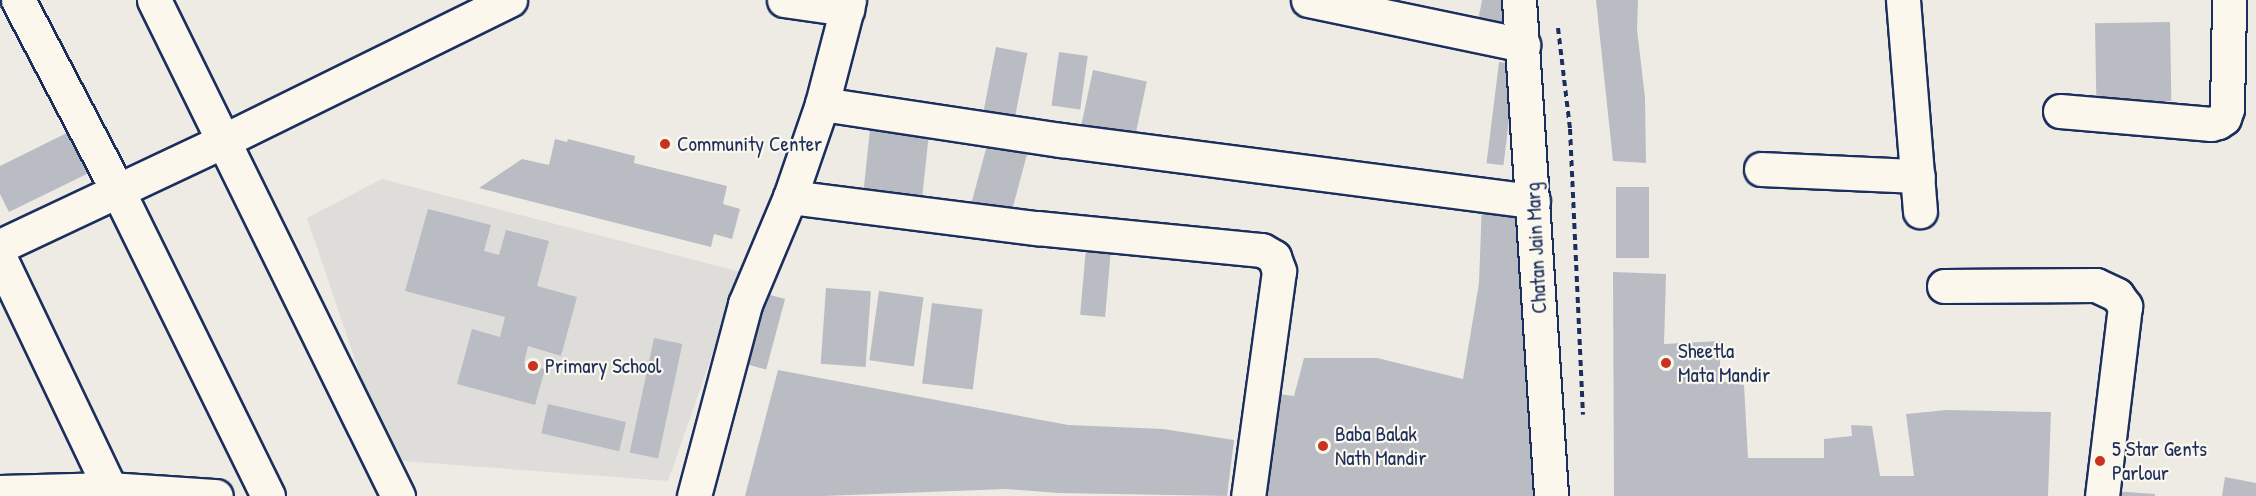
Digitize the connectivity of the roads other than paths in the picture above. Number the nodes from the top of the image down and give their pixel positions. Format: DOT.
graph roads {
  1 [pos="18,0"];
  2 [pos="154,0"];
  3 [pos="510,0"];
  4 [pos="784,0"];
  5 [pos="1308,0"];
  6 [pos="1519,0"];
  7 [pos="1903,0"];
  8 [pos="2229,0"];
  9 [pos="848,5"];
  10 [pos="1523,45"];
  11 [pos="822,104"];
  12 [pos="2060,111"];
  13 [pos="223,141"];
  14 [pos="1761,169"];
  15 [pos="1917,176"];
  16 [pos="117,189"];
  17 [pos="790,197"];
  18 [pos="1533,201"];
  19 [pos="1920,211"];
  20 [pos="0,246"];
  21 [pos="0,258"];
  22 [pos="1944,286"];
  23 [pos="110,489"];
  24 [pos="0,492"];
  25 [pos="216,496"];
  26 [pos="267,496"];
  27 [pos="398,496"];
  28 [pos="694,496"];
  29 [pos="1248,496"];
  30 [pos="1551,496"];
  31 [pos="2102,496"];
  1 -- 16 [label="street"];
  2 -- 13 [label="street"];
  3 -- 13 [label="street"];
  4 -- 9 [label="street"];
  5 -- 10 [label="street"];
  6 -- 10 [label="street, Chatan Jain Marg"];
  7 -- 15 [label="street"];
  8 -- 12 [label="street"];
  9 -- 11 [label="street"];
  10 -- 18 [label="street, Chatan Jain Marg"];
  11 -- 17 [label="street"];
  11 -- 18 [label="street"];
  13 -- 16 [label="street"];
  13 -- 27 [label="street"];
  14 -- 15 [label="street"];
  15 -- 19 [label="street"];
  16 -- 20 [label="street"];
  16 -- 26 [label="street"];
  17 -- 28 [label="street"];
  17 -- 29 [label="street"];
  18 -- 30 [label="street, Chatan Jain Marg"];
  21 -- 23 [label="street"];
  22 -- 31 [label="street"];
  23 -- 24 [label="street"];
  23 -- 25 [label="street"];
}
